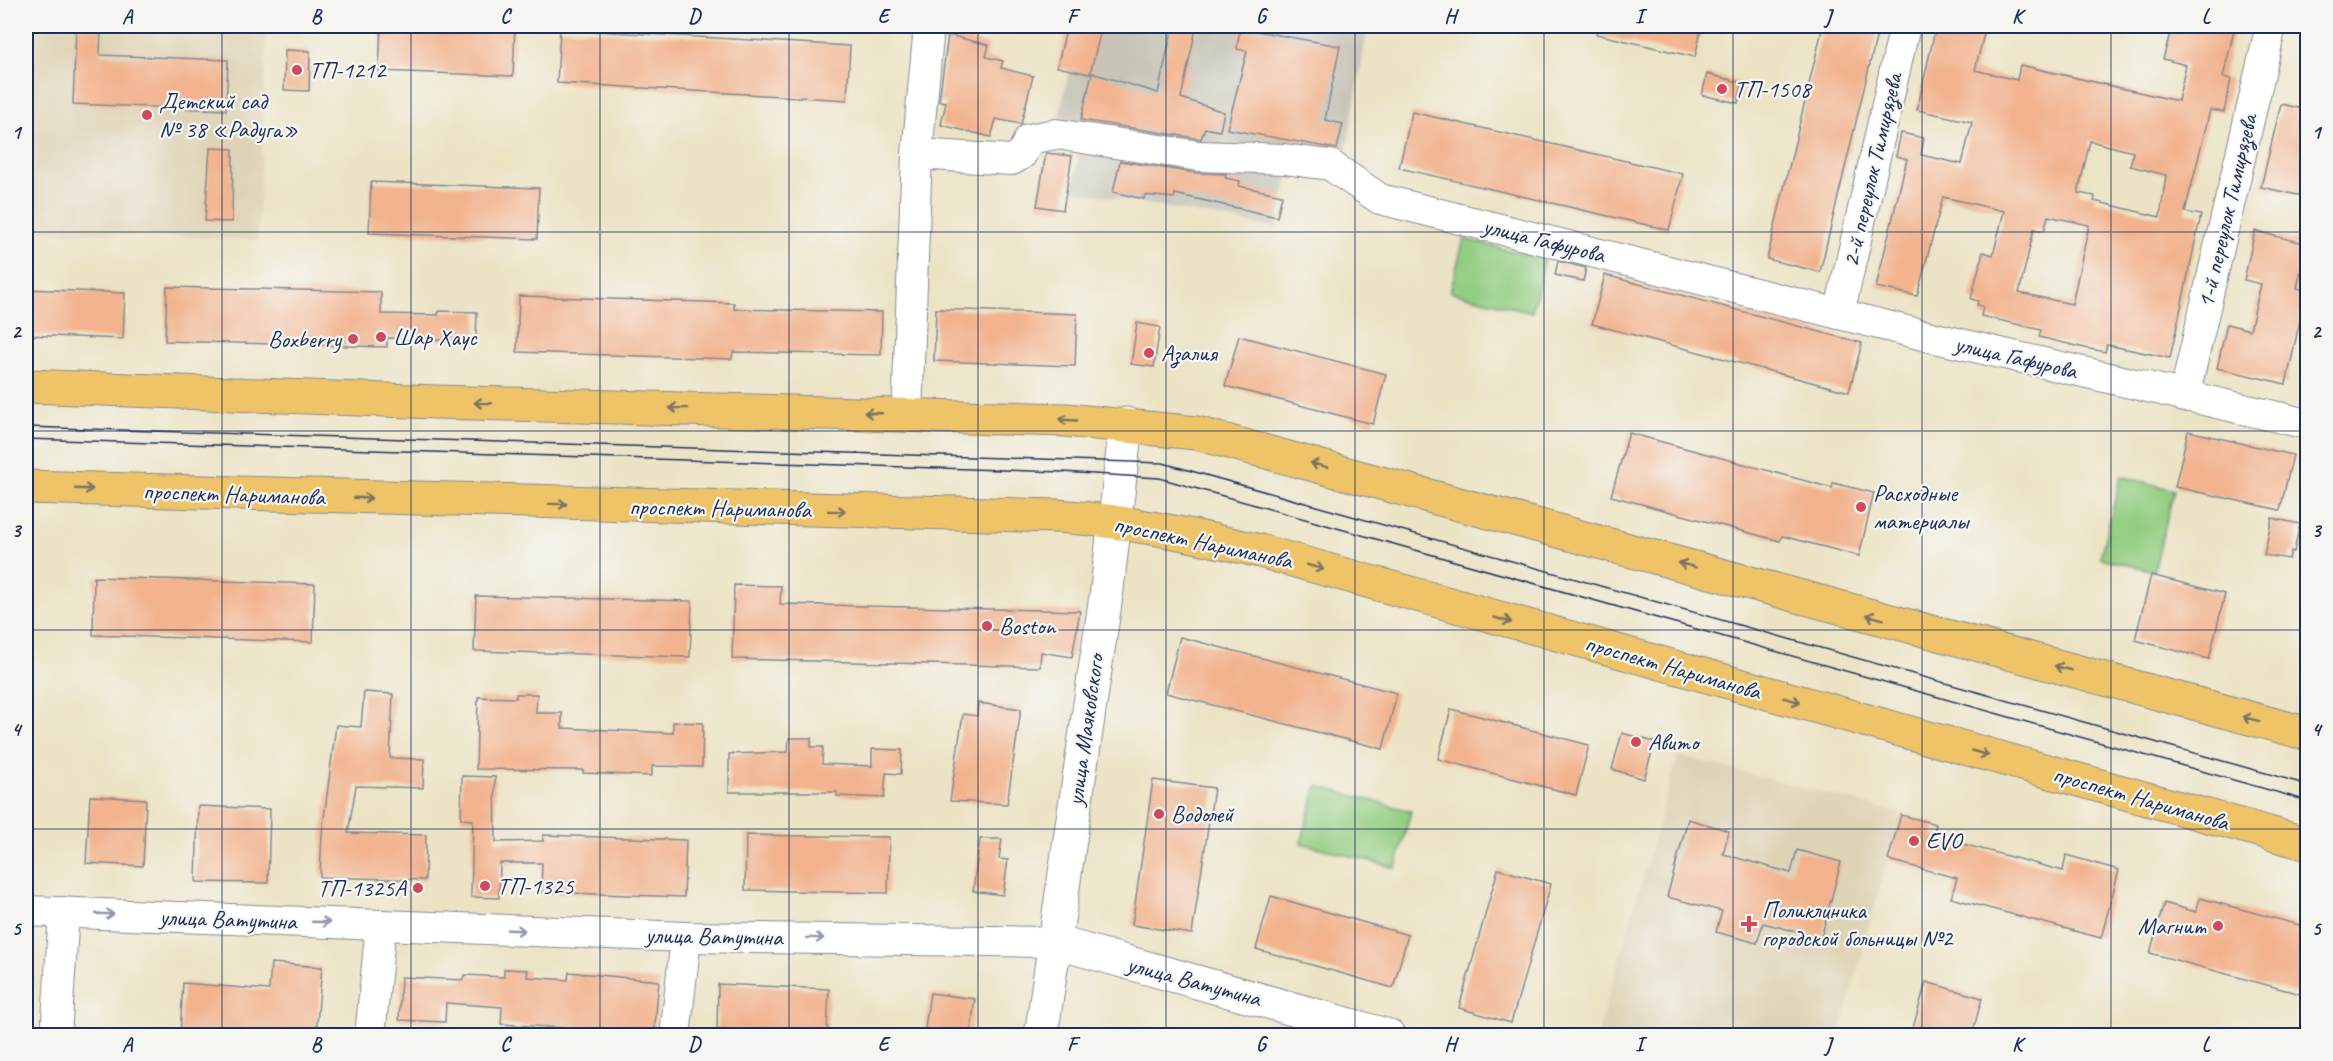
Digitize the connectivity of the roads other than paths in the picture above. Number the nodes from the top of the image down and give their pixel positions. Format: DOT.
graph roads {
  1 [pos="930,26"];
  2 [pos="1905,26"];
  3 [pos="2271,26"];
  4 [pos="917,154"];
  5 [pos="1839,314"];
  6 [pos="26,386"];
  7 [pos="2184,397"];
  8 [pos="907,414"];
  9 [pos="1126,424"];
  10 [pos="2307,424"];
  11 [pos="26,487"];
  12 [pos="1115,520"];
  13 [pos="2307,734"];
  14 [pos="2307,844"];
  15 [pos="26,911"];
  16 [pos="64,912"];
  17 [pos="381,925"];
  18 [pos="686,937"];
  19 [pos="1055,942"];
  20 [pos="56,1035"];
  21 [pos="370,1035"];
  22 [pos="675,1035"];
  23 [pos="1041,1035"];
  24 [pos="1389,1035"];
  1 -- 4 [label="street"];
  2 -- 5 [label="street, 2-й переулок Тимирязева"];
  3 -- 7 [label="street, 1-й переулок Тимирязева"];
  4 -- 5 [label="street, улица Гафурова"];
  4 -- 8 [label="street"];
  5 -- 7 [label="street, улица Гафурова"];
  8 -- 6 [label="main road, one-way"];
  7 -- 10 [label="street, улица Гафурова"];
  9 -- 8 [label="main road, one-way"];
  9 -- 12 [label="street, улица Маяковского"];
  13 -- 9 [label="main road, one-way"];
  11 -- 12 [label="main road, проспект Нариманова, one-way"];
  12 -- 14 [label="main road, проспект Нариманова, one-way"];
  12 -- 19 [label="street, улица Маяковского"];
  15 -- 16 [label="street, улица Ватутина"];
  16 -- 17 [label="street, улица Ватутина, one-way"];
  16 -- 20 [label="street"];
  17 -- 18 [label="street, улица Ватутина, one-way"];
  17 -- 21 [label="street"];
  18 -- 19 [label="street, улица Ватутина, one-way"];
  18 -- 22 [label="street"];
  19 -- 23 [label="street, улица Маяковского"];
  19 -- 24 [label="street, улица Ватутина"];
}
